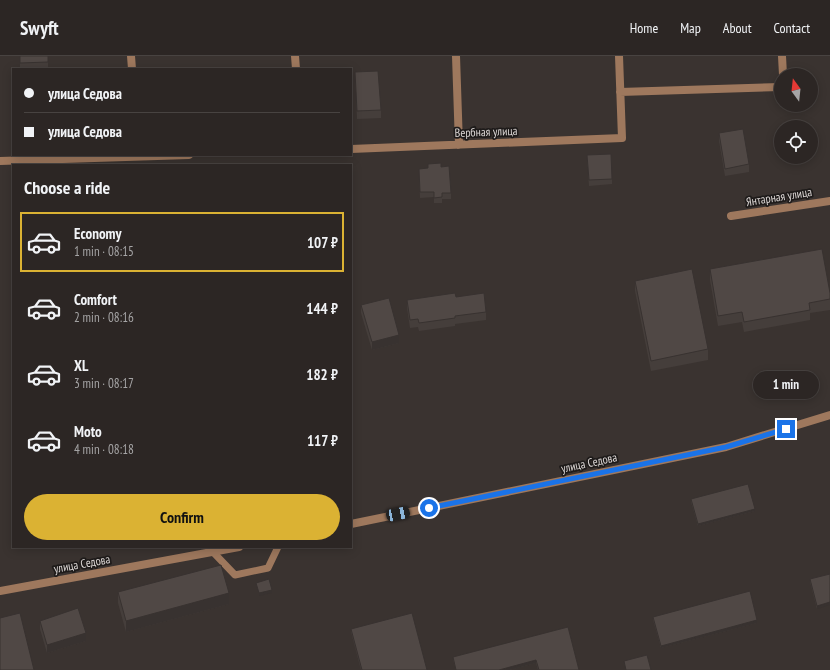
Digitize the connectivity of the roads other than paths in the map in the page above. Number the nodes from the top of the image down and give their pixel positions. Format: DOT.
graph roads {
  1 [pos="131,56"];
  2 [pos="295,56"];
  3 [pos="456,56"];
  4 [pos="619,56"];
  5 [pos="782,56"];
  6 [pos="132,68"];
  7 [pos="296,68"];
  8 [pos="783,68"];
  9 [pos="774,87"];
  10 [pos="620,92"];
  11 [pos="459,145"];
  12 [pos="352,149"];
  13 [pos="135,156"];
  14 [pos="0,161"];
  15 [pos="830,201"];
  16 [pos="731,216"];
  17 [pos="830,415"];
  18 [pos="352,524"];
  19 [pos="234,548"];
  20 [pos="278,548"];
  21 [pos="213,552"];
  22 [pos="0,591"];
  1 -- 6 [label="street"];
  2 -- 7 [label="street"];
  3 -- 11 [label="street"];
  4 -- 10 [label="street"];
  5 -- 8 [label="street"];
  9 -- 10 [label="street"];
  10 -- 11 [label="street, Вербная улица"];
  11 -- 12 [label="street, Вербная улица"];
  13 -- 14 [label="street"];
  15 -- 16 [label="street, Янтарная улица"];
  17 -- 18 [label="street, улица Седова"];
  19 -- 21 [label="street, улица Седова"];
  20 -- 21 [label="lane"];
  21 -- 22 [label="street, улица Седова"];
}
